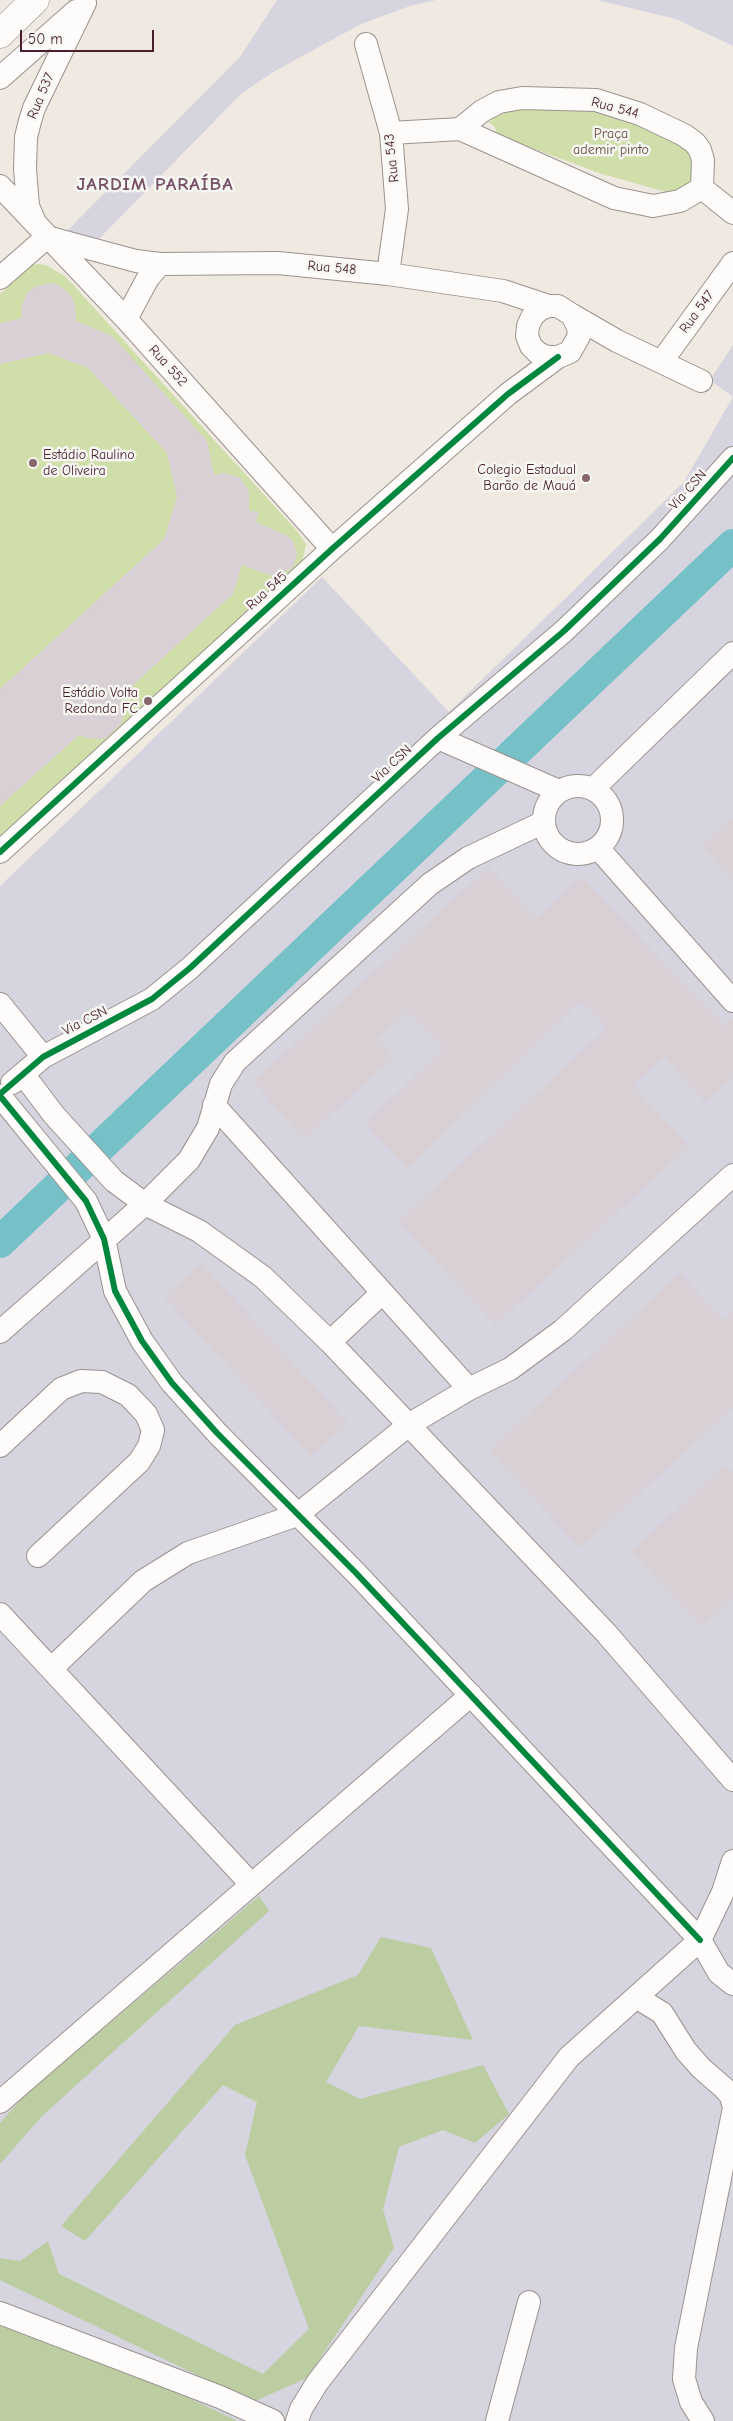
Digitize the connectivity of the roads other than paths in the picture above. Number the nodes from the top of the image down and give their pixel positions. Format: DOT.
graph roads {
  1 [pos="35,0"];
  2 [pos="86,1"];
  3 [pos="0,34"];
  4 [pos="366,44"];
  5 [pos="0,78"];
  6 [pos="460,129"];
  7 [pos="391,133"];
  8 [pos="0,186"];
  9 [pos="702,188"];
  10 [pos="733,213"];
  11 [pos="41,231"];
  12 [pos="733,263"];
  13 [pos="160,264"];
  14 [pos="388,274"];
  15 [pos="0,278"];
  16 [pos="502,291"];
  17 [pos="548,306"];
  18 [pos="572,314"];
  19 [pos="126,319"];
  20 [pos="530,336"];
  21 [pos="617,341"];
  22 [pos="566,352"];
  23 [pos="662,361"];
  24 [pos="701,381"];
  25 [pos="508,394"];
  26 [pos="733,458"];
  27 [pos="332,549"];
  28 [pos="733,653"];
  29 [pos="438,738"];
  30 [pos="593,789"];
  31 [pos="559,792"];
  32 [pos="544,822"];
  33 [pos="598,848"];
  34 [pos="0,852"];
  35 [pos="733,1001"];
  36 [pos="0,1004"];
  37 [pos="43,1057"];
  38 [pos="23,1074"];
  39 [pos="0,1095"];
  40 [pos="214,1105"];
  41 [pos="733,1175"];
  42 [pos="145,1204"];
  43 [pos="104,1239"];
  44 [pos="382,1293"];
  45 [pos="0,1332"];
  46 [pos="330,1342"];
  47 [pos="469,1390"];
  48 [pos="410,1424"];
  49 [pos="0,1446"];
  50 [pos="296,1515"];
  51 [pos="38,1556"];
  52 [pos="0,1614"];
  53 [pos="51,1668"];
  54 [pos="471,1695"];
  55 [pos="733,1780"];
  56 [pos="733,1861"];
  57 [pos="251,1884"];
  58 [pos="700,1940"];
  59 [pos="733,1984"];
  60 [pos="636,1997"];
  61 [pos="0,2102"];
  62 [pos="733,2104"];
  63 [pos="733,2113"];
  64 [pos="529,2302"];
  65 [pos="0,2313"];
  66 [pos="502,2418"];
  67 [pos="273,2421"];
  68 [pos="297,2421"];
  69 [pos="703,2421"];
  1 -- 3 [label="main road"];
  2 -- 5 [label="street, Rua 537"];
  2 -- 11 [label="street, Rua 537"];
  4 -- 7 [label="street, Rua 543"];
  6 -- 7 [label="street"];
  6 -- 9 [label="street"];
  6 -- 9 [label="street, Rua 544"];
  7 -- 14 [label="street, Rua 543"];
  8 -- 11 [label="street, Rua 552"];
  9 -- 10 [label="street"];
  11 -- 13 [label="street, Rua 548"];
  11 -- 15 [label="street"];
  11 -- 19 [label="street, Rua 552"];
  12 -- 23 [label="street, Rua 547"];
  13 -- 14 [label="street, Rua 548"];
  13 -- 19 [label="street"];
  14 -- 16 [label="street, Rua 548"];
  16 -- 17 [label="street, Rua 548"];
  16 -- 20 [label="street"];
  17 -- 18 [label="street"];
  17 -- 20 [label="street"];
  18 -- 21 [label="street"];
  18 -- 22 [label="street"];
  19 -- 27 [label="street, Rua 552"];
  20 -- 22 [label="street"];
  20 -- 25 [label="street, Rua 545"];
  21 -- 22 [label="street"];
  21 -- 23 [label="street"];
  22 -- 25 [label="street, Rua 545"];
  23 -- 24 [label="street"];
  25 -- 27 [label="street, Rua 545"];
  26 -- 29 [label="street, Via CSN"];
  27 -- 34 [label="street, Rua 545"];
  28 -- 30 [label="street"];
  29 -- 31 [label="street"];
  29 -- 37 [label="street, Via CSN"];
  30 -- 31 [label="street"];
  30 -- 33 [label="street"];
  31 -- 32 [label="street"];
  32 -- 33 [label="street"];
  32 -- 40 [label="street"];
  33 -- 35 [label="street"];
  36 -- 37 [label="street"];
  37 -- 38 [label="street, Via CSN"];
  38 -- 39 [label="street, Via CSN"];
  38 -- 42 [label="street"];
  39 -- 43 [label="street"];
  40 -- 42 [label="street"];
  40 -- 44 [label="street"];
  41 -- 47 [label="street"];
  42 -- 43 [label="street"];
  42 -- 46 [label="street"];
  43 -- 45 [label="street"];
  43 -- 50 [label="street"];
  44 -- 46 [label="street"];
  44 -- 47 [label="street"];
  46 -- 48 [label="street"];
  47 -- 48 [label="street"];
  48 -- 50 [label="street"];
  48 -- 55 [label="street"];
  49 -- 51 [label="street"];
  50 -- 53 [label="street"];
  50 -- 54 [label="street"];
  52 -- 53 [label="street"];
  53 -- 57 [label="street"];
  54 -- 57 [label="street"];
  54 -- 58 [label="street"];
  56 -- 58 [label="street"];
  57 -- 61 [label="street"];
  58 -- 59 [label="street"];
  58 -- 60 [label="street"];
  60 -- 62 [label="street"];
  60 -- 68 [label="street"];
  63 -- 69 [label="street"];
  64 -- 66 [label="street"];
  65 -- 67 [label="street"];
}
